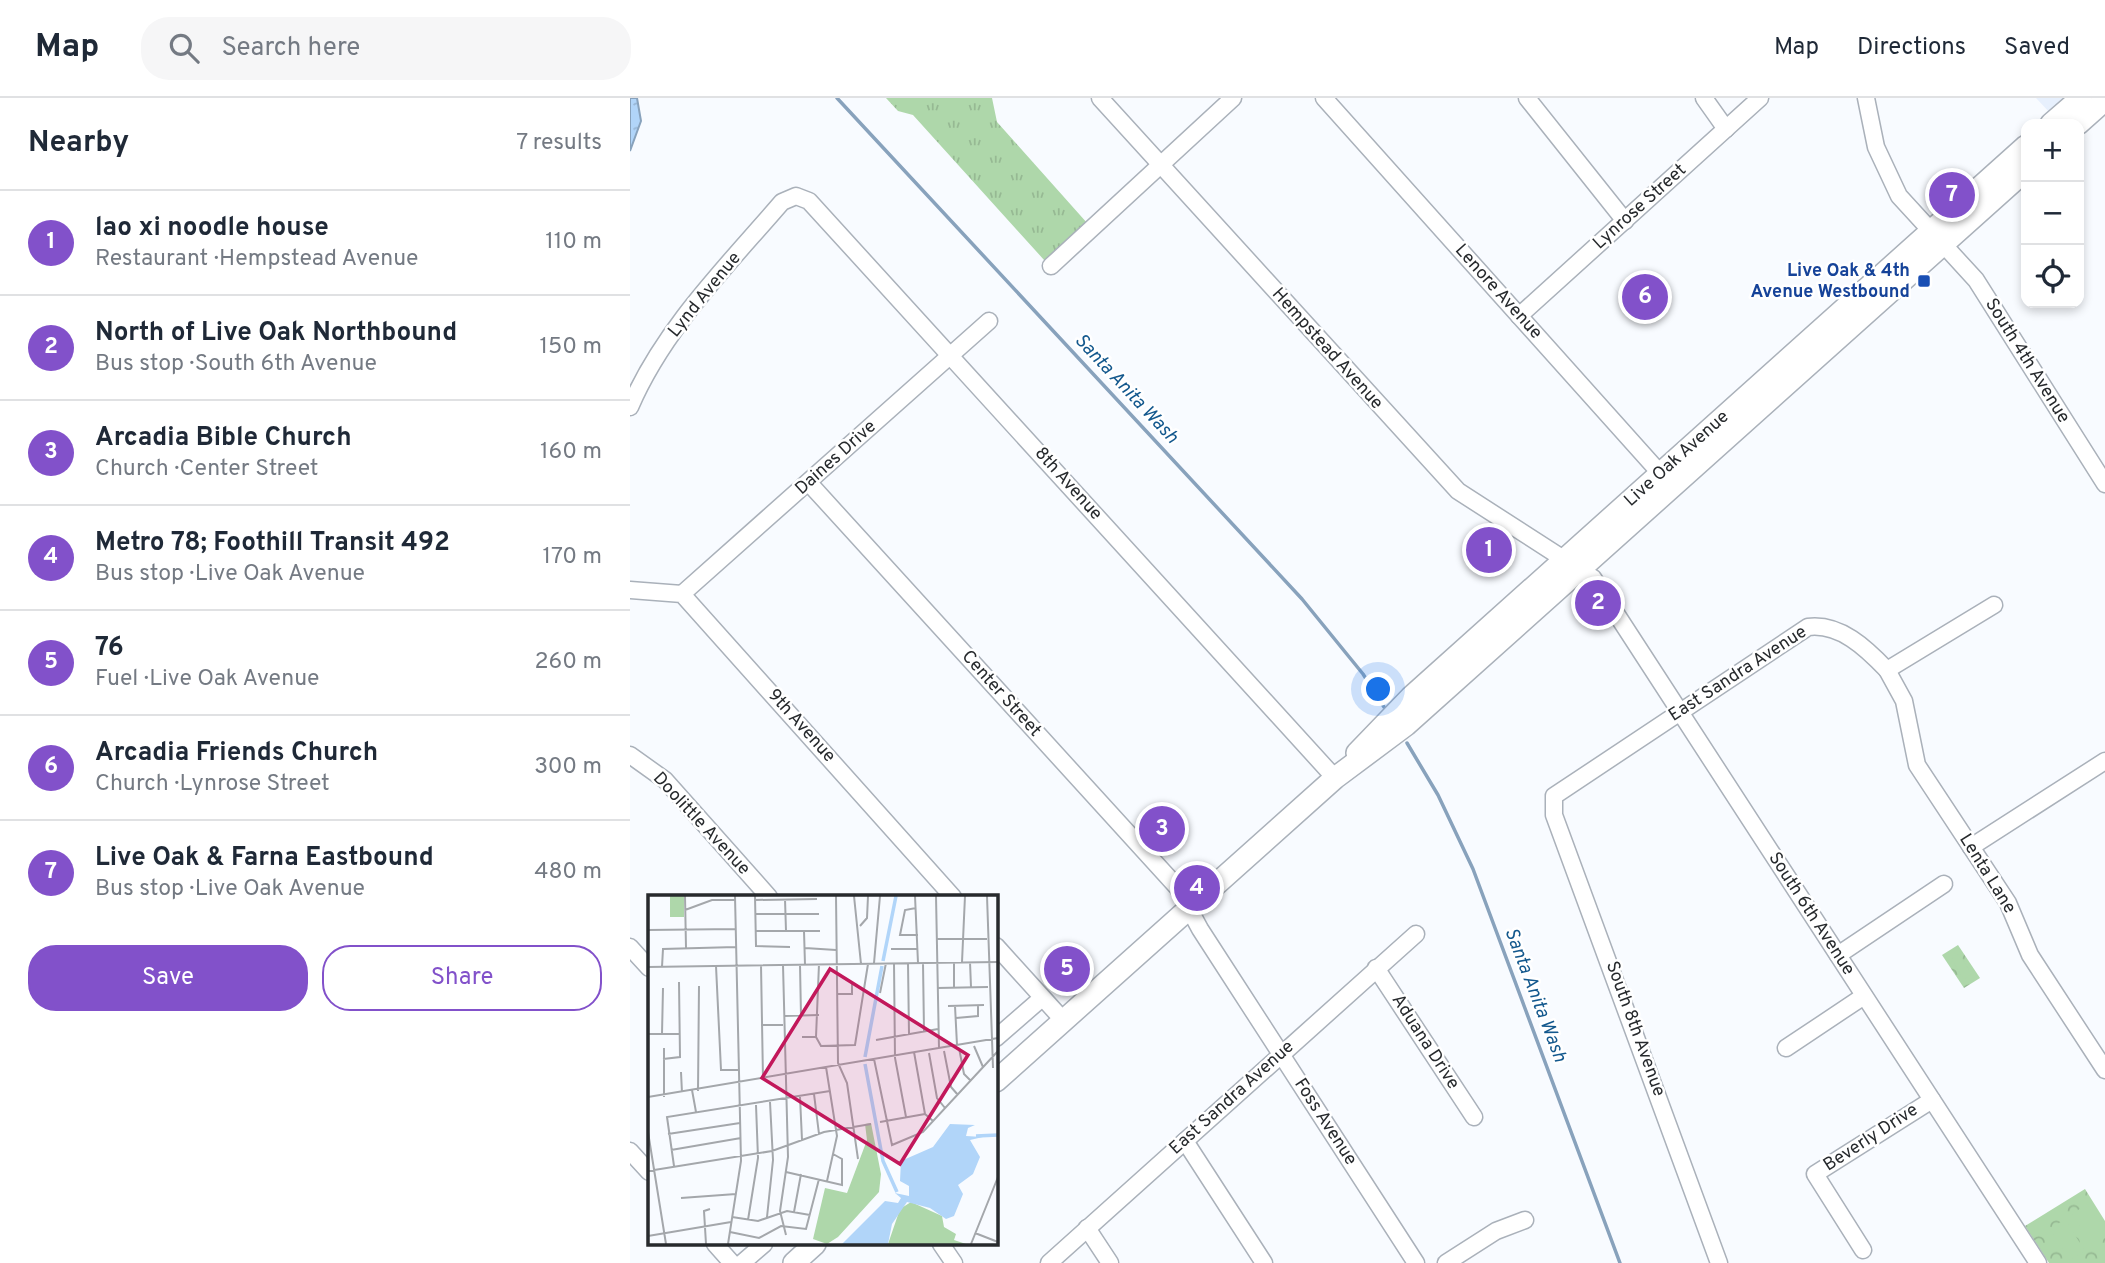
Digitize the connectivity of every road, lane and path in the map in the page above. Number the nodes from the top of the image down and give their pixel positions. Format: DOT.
graph roads {
  1 [pos="1100,98"];
  2 [pos="1233,98"];
  3 [pos="1324,98"];
  4 [pos="1527,98"];
  5 [pos="1704,98"];
  6 [pos="1760,98"];
  7 [pos="1866,98"];
  8 [pos="2081,98"];
  9 [pos="2103,101"];
  10 [pos="2057,119"];
  11 [pos="2083,119"];
  12 [pos="1726,129"];
  13 [pos="2021,151"];
  14 [pos="1160,164"];
  15 [pos="2021,174"];
  16 [pos="796,196"];
  17 [pos="1625,221"];
  18 [pos="1936,238"];
  19 [pos="1051,266"];
  20 [pos="1519,316"];
  21 [pos="989,321"];
  22 [pos="951,356"];
  23 [pos="630,407"];
  24 [pos="1666,480"];
  25 [pos="809,483"];
  26 [pos="2105,484"];
  27 [pos="1573,564"];
  28 [pos="630,590"];
  29 [pos="682,594"];
  30 [pos="1994,605"];
  31 [pos="1887,670"];
  32 [pos="1679,712"];
  33 [pos="630,755"];
  34 [pos="2105,761"];
  35 [pos="1335,778"];
  36 [pos="1554,796"];
  37 [pos="1971,847"];
  38 [pos="1944,884"];
  39 [pos="767,895"];
  40 [pos="951,895"];
  41 [pos="1190,909"];
  42 [pos="1416,934"];
  43 [pos="630,947"];
  44 [pos="998,948"];
  45 [pos="1838,955"];
  46 [pos="648,967"];
  47 [pos="1376,968"];
  48 [pos="1864,996"];
  49 [pos="1042,998"];
  50 [pos="1063,1020"];
  51 [pos="998,1036"];
  52 [pos="1786,1048"];
  53 [pos="1282,1055"];
  54 [pos="2105,1070"];
  55 [pos="998,1079"];
  56 [pos="1931,1100"];
  57 [pos="1474,1116"];
  58 [pos="1185,1141"];
  59 [pos="630,1151"];
  60 [pos="648,1171"];
  61 [pos="1525,1220"];
  62 [pos="1087,1228"];
  63 [pos="717,1246"];
  64 [pos="762,1246"];
  65 [pos="813,1246"];
  66 [pos="942,1246"];
  67 [pos="1863,1250"];
  68 [pos="733,1263"];
  69 [pos="743,1263"];
  70 [pos="794,1263"];
  71 [pos="954,1263"];
  72 [pos="1049,1263"];
  73 [pos="1110,1263"];
  74 [pos="1264,1263"];
  75 [pos="1416,1263"];
  76 [pos="1446,1263"];
  77 [pos="1719,1263"];
  78 [pos="2038,1263"];
  1 -- 14 [label="street, Hempstead Avenue"];
  2 -- 14 [label="street"];
  3 -- 20 [label="street, Lenore Avenue"];
  4 -- 17 [label="street"];
  5 -- 12 [label="street"];
  6 -- 12 [label="street, Lynrose Street"];
  7 -- 18 [label="street, South 4th Avenue"];
  8 -- 10 [label="main road"];
  9 -- 11 [label="main road"];
  12 -- 17 [label="street, Lynrose Street"];
  13 -- 18 [label="main road, Live Oak Avenue"];
  14 -- 19 [label="street"];
  14 -- 27 [label="street, Hempstead Avenue"];
  15 -- 18 [label="main road, Live Oak Avenue"];
  16 -- 22 [label="street, 8th Avenue"];
  16 -- 23 [label="street, Lynd Avenue"];
  17 -- 20 [label="street, Lynrose Street"];
  18 -- 24 [label="main road, Live Oak Avenue"];
  18 -- 26 [label="street, South 4th Avenue"];
  20 -- 24 [label="street, Lenore Avenue"];
  21 -- 22 [label="street, Daines Drive"];
  22 -- 25 [label="street, Daines Drive"];
  22 -- 35 [label="street, 8th Avenue"];
  24 -- 27 [label="main road, Live Oak Avenue"];
  25 -- 29 [label="street, Daines Drive"];
  25 -- 41 [label="street, Center Street"];
  27 -- 32 [label="street, South 6th Avenue"];
  27 -- 35 [label="main road, Live Oak Avenue"];
  28 -- 29 [label="street"];
  29 -- 40 [label="street, 9th Avenue"];
  30 -- 31 [label="street"];
  31 -- 32 [label="street, East Sandra Avenue"];
  31 -- 37 [label="street, Lenta Lane"];
  32 -- 36 [label="street, East Sandra Avenue"];
  32 -- 45 [label="street, South 6th Avenue"];
  33 -- 39 [label="street, Doolittle Avenue"];
  34 -- 37 [label="street"];
  35 -- 41 [label="main road, Live Oak Avenue"];
  36 -- 77 [label="street, South 8th Avenue"];
  37 -- 54 [label="street, Lenta Lane"];
  38 -- 45 [label="street"];
  41 -- 50 [label="main road, Live Oak Avenue"];
  41 -- 53 [label="street, Foss Avenue"];
  42 -- 47 [label="street, East Sandra Avenue"];
  43 -- 46 [label="street"];
  44 -- 49 [label="street"];
  45 -- 48 [label="street, South 6th Avenue"];
  47 -- 53 [label="street, East Sandra Avenue"];
  47 -- 57 [label="street, Aduana Drive"];
  48 -- 52 [label="street"];
  48 -- 56 [label="street, South 6th Avenue"];
  49 -- 50 [label="street"];
  49 -- 51 [label="street"];
  50 -- 55 [label="main road, Live Oak Avenue"];
  53 -- 58 [label="street, East Sandra Avenue"];
  53 -- 75 [label="street, Foss Avenue"];
  56 -- 67 [label="street, Beverly Drive"];
  56 -- 78 [label="street, South 6th Avenue"];
  58 -- 62 [label="street, East Sandra Avenue"];
  58 -- 74 [label="street"];
  59 -- 60 [label="street"];
  61 -- 76 [label="street"];
  62 -- 72 [label="street, East Sandra Avenue"];
  62 -- 73 [label="street"];
  63 -- 68 [label="street"];
  64 -- 69 [label="street"];
  65 -- 70 [label="main road"];
  66 -- 71 [label="street"];
}
